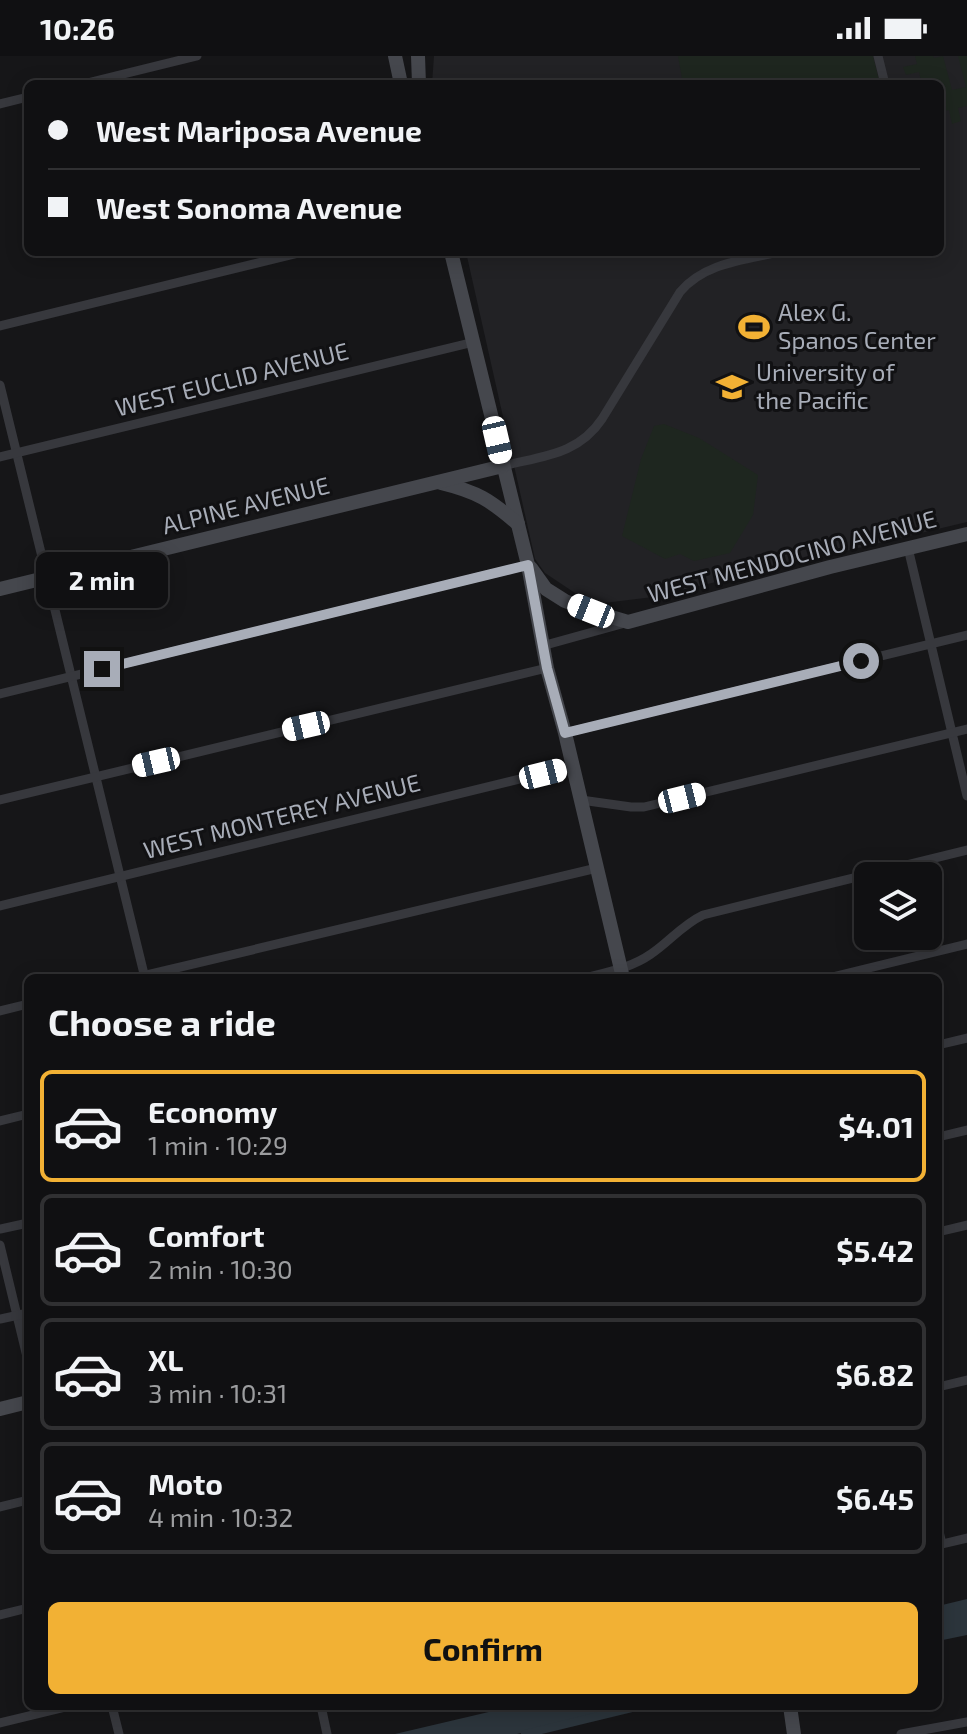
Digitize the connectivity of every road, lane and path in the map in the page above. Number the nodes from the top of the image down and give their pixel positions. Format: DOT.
graph roads {
  1 [pos="197,56"];
  2 [pos="418,56"];
  3 [pos="878,56"];
  4 [pos="393,58"];
  5 [pos="99,80"];
  6 [pos="400,80"];
  7 [pos="419,80"];
  8 [pos="884,80"];
  9 [pos="24,98"];
  10 [pos="0,104"];
  11 [pos="287,256"];
  12 [pos="452,256"];
  13 [pos="763,256"];
  14 [pos="0,326"];
  15 [pos="474,342"];
  16 [pos="0,385"];
  17 [pos="16,453"];
  18 [pos="0,457"];
  19 [pos="503,466"];
  20 [pos="437,482"];
  21 [pos="518,524"];
  22 [pos="967,534"];
  23 [pos="908,548"];
  24 [pos="528,565"];
  25 [pos="47,577"];
  26 [pos="0,589"];
  27 [pos="628,622"];
  28 [pos="967,635"];
  29 [pos="931,644"];
  30 [pos="542,646"];
  31 [pos="547,668"];
  32 [pos="72,677"];
  33 [pos="0,694"];
  34 [pos="967,729"];
  35 [pos="565,733"];
  36 [pos="952,733"];
  37 [pos="573,766"];
  38 [pos="95,777"];
  39 [pos="967,796"];
  40 [pos="0,800"];
  41 [pos="581,800"];
  42 [pos="967,850"];
  43 [pos="597,868"];
  44 [pos="120,877"];
  45 [pos="0,906"];
  46 [pos="967,944"];
  47 [pos="140,974"];
  48 [pos="154,974"];
  49 [pos="622,974"];
  50 [pos="844,974"];
  51 [pos="24,1005"];
  52 [pos="0,1011"];
  53 [pos="967,1038"];
  54 [pos="942,1044"];
  55 [pos="24,1115"];
  56 [pos="0,1121"];
  57 [pos="967,1130"];
  58 [pos="942,1136"];
  59 [pos="24,1224"];
  60 [pos="967,1225"];
  61 [pos="0,1229"];
  62 [pos="942,1231"];
  63 [pos="0,1245"];
  64 [pos="24,1314"];
  65 [pos="17,1315"];
  66 [pos="0,1319"];
  67 [pos="24,1344"];
  68 [pos="967,1380"];
  69 [pos="942,1386"];
  70 [pos="24,1403"];
  71 [pos="0,1409"];
  72 [pos="24,1501"];
  73 [pos="0,1507"];
  74 [pos="967,1538"];
  75 [pos="942,1544"];
  76 [pos="24,1609"];
  77 [pos="0,1615"];
  78 [pos="54,1710"];
  79 [pos="113,1710"];
  80 [pos="322,1710"];
  81 [pos="791,1710"];
  82 [pos="967,1722"];
  83 [pos="0,1723"];
  84 [pos="119,1734"];
  85 [pos="327,1734"];
  86 [pos="794,1734"];
  87 [pos="901,1734"];
  1 -- 5 [label="street"];
  2 -- 7 [label="street"];
  3 -- 8 [label="street"];
  4 -- 6 [label="street"];
  9 -- 10 [label="street"];
  11 -- 14 [label="street"];
  12 -- 15 [label="street"];
  13 -- 19 [label="street"];
  15 -- 17 [label="street, WEST EUCLID AVENUE"];
  15 -- 19 [label="street"];
  16 -- 17 [label="street"];
  17 -- 18 [label="street, WEST EUCLID AVENUE"];
  17 -- 25 [label="street"];
  19 -- 20 [label="street, ALPINE AVENUE"];
  19 -- 21 [label="street"];
  20 -- 21 [label="street"];
  20 -- 25 [label="street, ALPINE AVENUE"];
  21 -- 24 [label="street"];
  22 -- 23 [label="street, WEST MENDOCINO AVENUE"];
  23 -- 27 [label="street, WEST MENDOCINO AVENUE"];
  23 -- 29 [label="street"];
  24 -- 27 [label="street, WEST MENDOCINO AVENUE"];
  24 -- 30 [label="street"];
  24 -- 32 [label="street"];
  25 -- 26 [label="street, ALPINE AVENUE"];
  25 -- 32 [label="street"];
  27 -- 30 [label="street, WEST MENDOCINO AVENUE"];
  28 -- 29 [label="street"];
  29 -- 35 [label="street"];
  29 -- 36 [label="street"];
  30 -- 31 [label="street"];
  31 -- 35 [label="street"];
  31 -- 38 [label="street"];
  32 -- 33 [label="street"];
  32 -- 38 [label="street"];
  34 -- 36 [label="street"];
  35 -- 37 [label="street"];
  36 -- 39 [label="street"];
  36 -- 41 [label="street"];
  37 -- 41 [label="street"];
  37 -- 44 [label="street, WEST MONTEREY AVENUE"];
  38 -- 40 [label="street"];
  38 -- 44 [label="street"];
  41 -- 43 [label="street"];
  42 -- 49 [label="street"];
  43 -- 48 [label="street"];
  43 -- 49 [label="street"];
  44 -- 45 [label="street, WEST MONTEREY AVENUE"];
  44 -- 47 [label="street"];
  46 -- 50 [label="street"];
  51 -- 52 [label="street"];
  53 -- 54 [label="street"];
  55 -- 56 [label="street"];
  57 -- 58 [label="street"];
  59 -- 61 [label="street"];
  60 -- 62 [label="street"];
  63 -- 65 [label="street"];
  64 -- 65 [label="street"];
  65 -- 66 [label="street"];
  65 -- 67 [label="street"];
  68 -- 69 [label="street"];
  70 -- 71 [label="street"];
  72 -- 73 [label="street"];
  74 -- 75 [label="street"];
  76 -- 77 [label="street"];
  78 -- 83 [label="street"];
  79 -- 84 [label="street"];
  80 -- 85 [label="street"];
  81 -- 86 [label="street"];
  82 -- 87 [label="street"];
}
